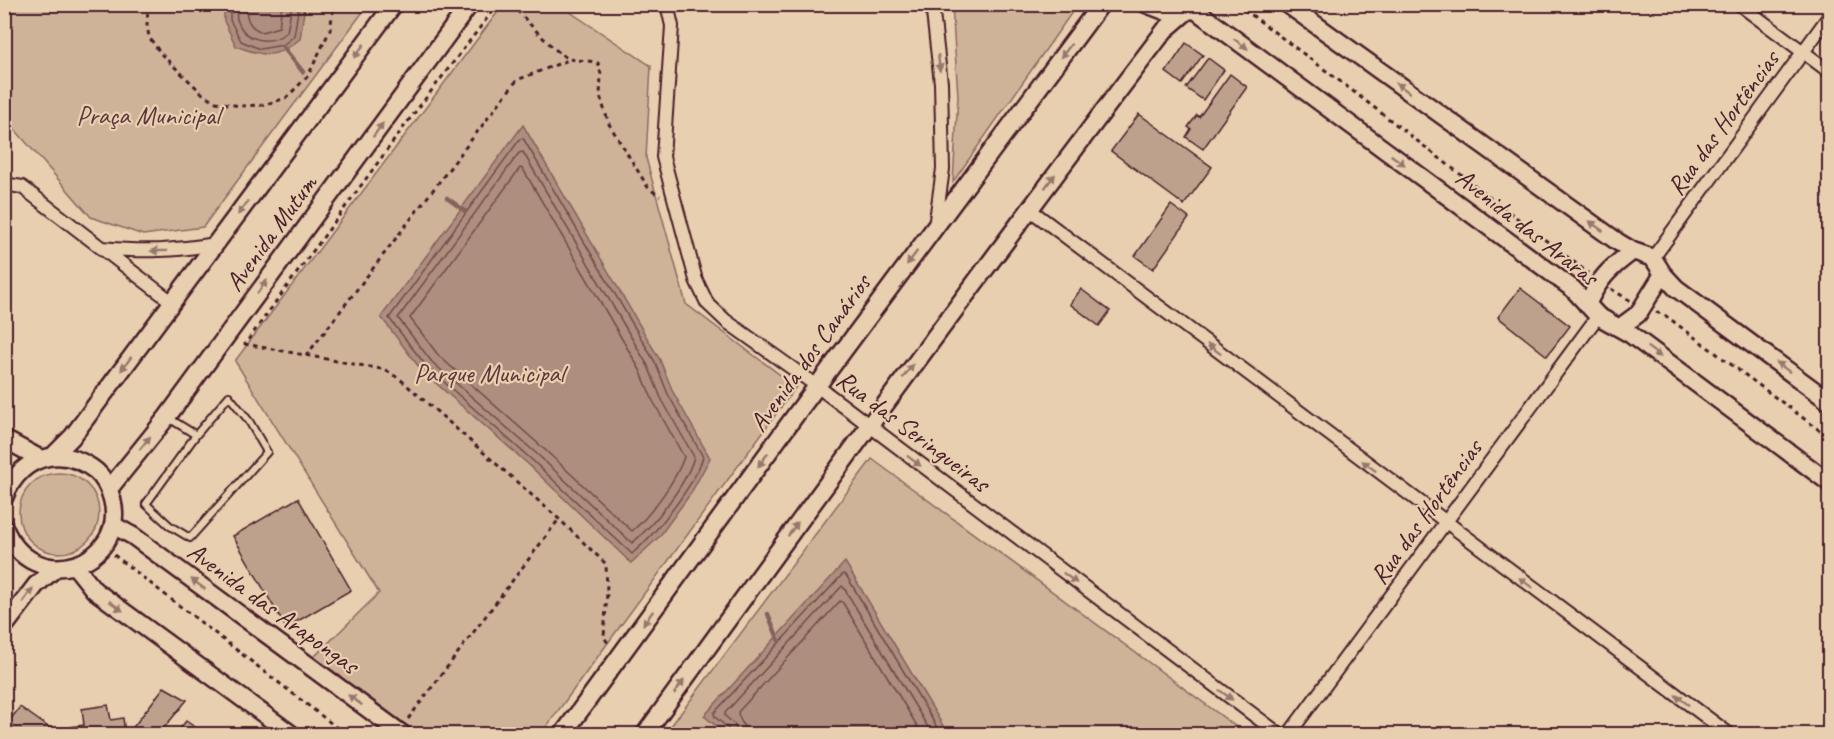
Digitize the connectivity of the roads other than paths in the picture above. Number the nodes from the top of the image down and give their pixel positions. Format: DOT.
graph roads {
  1 [pos="394,4"];
  2 [pos="470,4"];
  3 [pos="667,4"];
  4 [pos="932,4"];
  5 [pos="1101,4"];
  6 [pos="1146,4"];
  7 [pos="1287,4"];
  8 [pos="1738,4"];
  9 [pos="1194,8"];
  10 [pos="1830,15"];
  11 [pos="1802,52"];
  12 [pos="1830,72"];
  13 [pos="4,183"];
  14 [pos="1029,209"];
  15 [pos="935,228"];
  16 [pos="216,244"];
  17 [pos="101,248"];
  18 [pos="1633,251"];
  19 [pos="1653,258"];
  20 [pos="1663,274"];
  21 [pos="172,302"];
  22 [pos="1593,311"];
  23 [pos="1619,328"];
  24 [pos="817,386"];
  25 [pos="1830,402"];
  26 [pos="167,417"];
  27 [pos="868,426"];
  28 [pos="196,435"];
  29 [pos="4,439"];
  30 [pos="47,458"];
  31 [pos="1830,483"];
  32 [pos="109,489"];
  33 [pos="4,498"];
  34 [pos="1445,524"];
  35 [pos="112,525"];
  36 [pos="4,526"];
  37 [pos="75,566"];
  38 [pos="56,568"];
  39 [pos="4,627"];
  40 [pos="400,733"];
  41 [pos="291,735"];
  42 [pos="563,735"];
  43 [pos="645,735"];
  44 [pos="1279,735"];
  45 [pos="1289,735"];
  46 [pos="1729,735"];
  1 -- 16 [label="street, Avenida Mutum, one-way"];
  26 -- 2 [label="street, Avenida Mutum, one-way"];
  3 -- 24 [label="street, Rua das Seringueiras"];
  4 -- 15 [label="street, one-way"];
  5 -- 15 [label="street, Avenida dos Canários, one-way"];
  6 -- 9 [label="street"];
  18 -- 7 [label="street, Avenida das Araras, one-way"];
  8 -- 11 [label="street"];
  14 -- 9 [label="street, one-way"];
  9 -- 22 [label="street, Avenida das Araras, one-way"];
  10 -- 11 [label="street, Rua das Hortências"];
  11 -- 12 [label="street"];
  11 -- 19 [label="street, Rua das Hortências"];
  13 -- 17 [label="street"];
  27 -- 14 [label="street, one-way"];
  34 -- 14 [label="street, one-way"];
  15 -- 24 [label="street, Avenida dos Canários, one-way"];
  16 -- 17 [label="street, one-way"];
  16 -- 21 [label="street, Avenida Mutum"];
  17 -- 21 [label="street"];
  18 -- 19 [label="street, Avenida das Araras"];
  18 -- 22 [label="street"];
  19 -- 20 [label="street"];
  20 -- 23 [label="street"];
  25 -- 20 [label="street, one-way"];
  21 -- 30 [label="street, Avenida Mutum, one-way"];
  22 -- 23 [label="street, Avenida das Araras"];
  22 -- 34 [label="street, Rua das Hortências"];
  23 -- 31 [label="street, Avenida das Araras, one-way"];
  24 -- 27 [label="street, Rua das Seringueiras"];
  24 -- 42 [label="street, Avenida dos Canários, one-way"];
  26 -- 28 [label="lane"];
  32 -- 26 [label="street, Avenida Mutum, one-way"];
  43 -- 27 [label="street, one-way"];
  27 -- 44 [label="street, Rua das Seringueiras, one-way"];
  28 -- 28 [label="lane"];
  29 -- 30 [label="street"];
  30 -- 32 [label="street"];
  30 -- 33 [label="street, Avenida Mutum"];
  32 -- 35 [label="street"];
  34 -- 45 [label="street, Rua das Hortências"];
  46 -- 34 [label="street, one-way"];
  35 -- 37 [label="street"];
  40 -- 35 [label="street, Avenida das Arapongas, one-way"];
  36 -- 38 [label="street"];
  37 -- 38 [label="street"];
  37 -- 41 [label="street, one-way"];
  39 -- 38 [label="street, one-way"];
}
